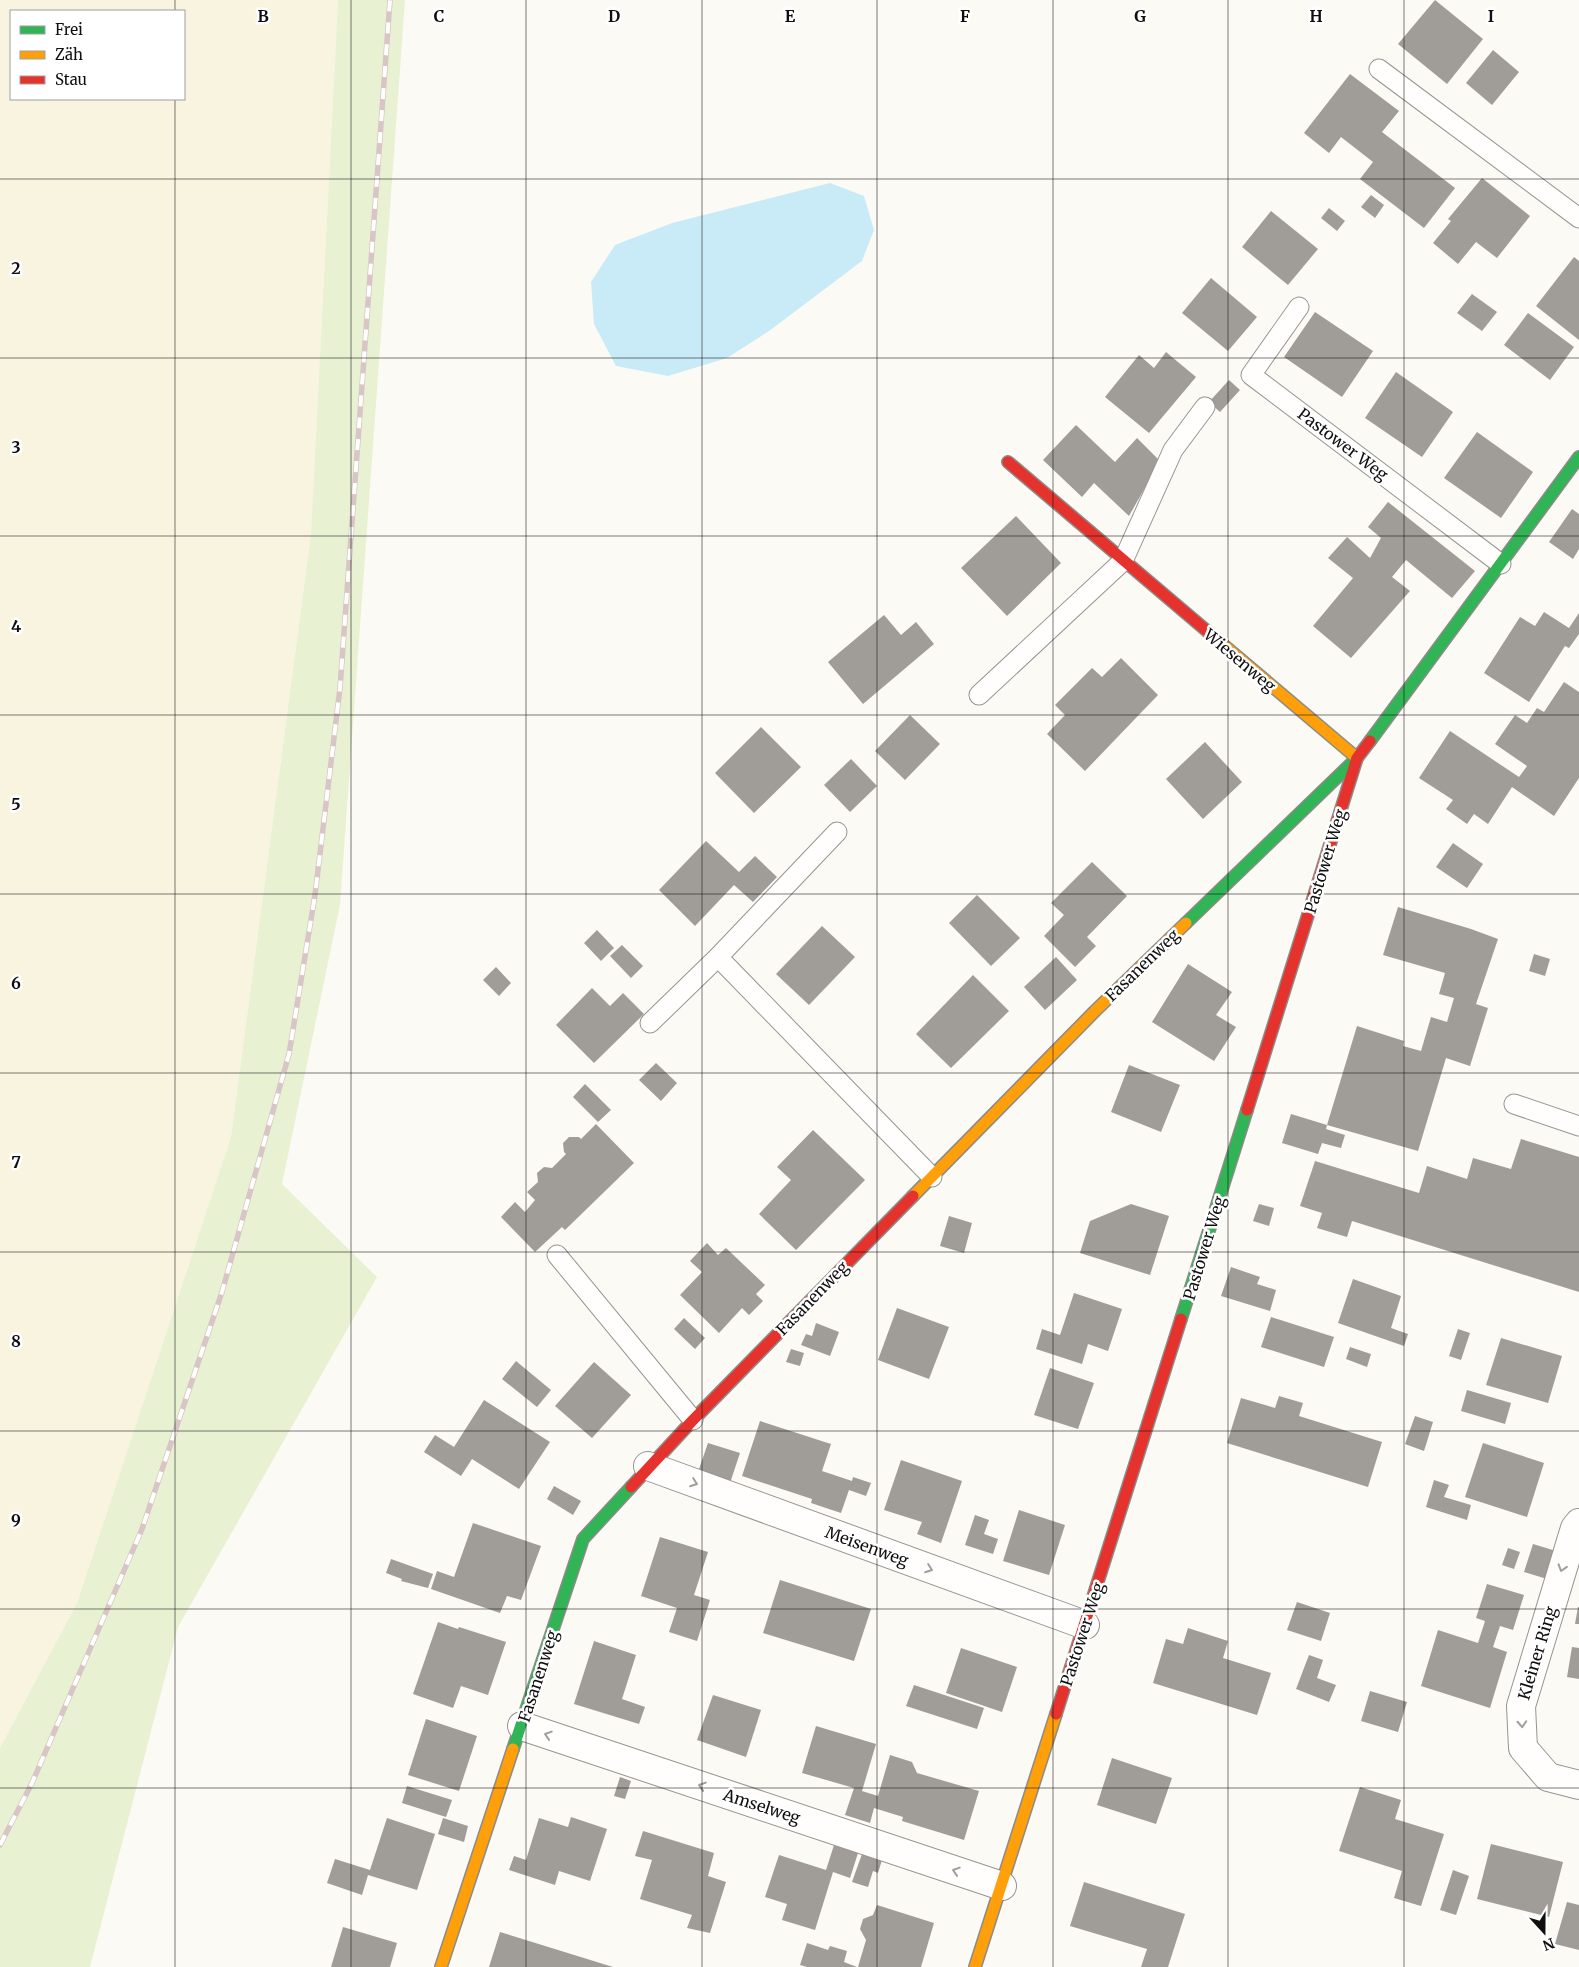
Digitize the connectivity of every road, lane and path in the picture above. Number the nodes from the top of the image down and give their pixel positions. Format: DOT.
graph roads {
  1 [pos="1379,69"];
  2 [pos="1579,218"];
  3 [pos="1300,307"];
  4 [pos="1204,407"];
  5 [pos="1008,462"];
  6 [pos="1577,463"];
  7 [pos="1123,561"];
  8 [pos="1501,564"];
  9 [pos="979,695"];
  10 [pos="1357,758"];
  11 [pos="837,832"];
  12 [pos="718,957"];
  13 [pos="650,1023"];
  14 [pos="1514,1104"];
  15 [pos="1579,1126"];
  16 [pos="932,1177"];
  17 [pos="557,1255"];
  18 [pos="693,1420"];
  19 [pos="648,1466"];
  20 [pos="1579,1522"];
  21 [pos="1085,1625"];
  22 [pos="522,1726"];
  23 [pos="1579,1785"];
  24 [pos="1002,1886"];
  25 [pos="441,1967"];
  26 [pos="975,1967"];
  1 -- 2 [label="lane"];
  3 -- 8 [label="lane, Pastower Weg"];
  4 -- 7 [label="lane"];
  5 -- 7 [label="street, Wiesenweg"];
  6 -- 8 [label="street, Pastower Weg"];
  7 -- 9 [label="lane"];
  7 -- 10 [label="street, Wiesenweg"];
  8 -- 10 [label="street, Pastower Weg"];
  10 -- 16 [label="street, Fasanenweg"];
  10 -- 21 [label="street, Pastower Weg"];
  11 -- 12 [label="lane"];
  12 -- 13 [label="lane"];
  12 -- 16 [label="lane"];
  14 -- 15 [label="lane"];
  16 -- 18 [label="street, Fasanenweg"];
  17 -- 18 [label="lane"];
  18 -- 19 [label="street, Fasanenweg"];
  19 -- 21 [label="street, Meisenweg, one-way"];
  19 -- 22 [label="street, Fasanenweg"];
  20 -- 23 [label="street, Kleiner Ring, one-way"];
  21 -- 24 [label="street, Pastower Weg"];
  24 -- 22 [label="street, Amselweg, one-way"];
  22 -- 25 [label="street, Fasanenweg"];
  24 -- 26 [label="street, Pastower Weg"];
}
